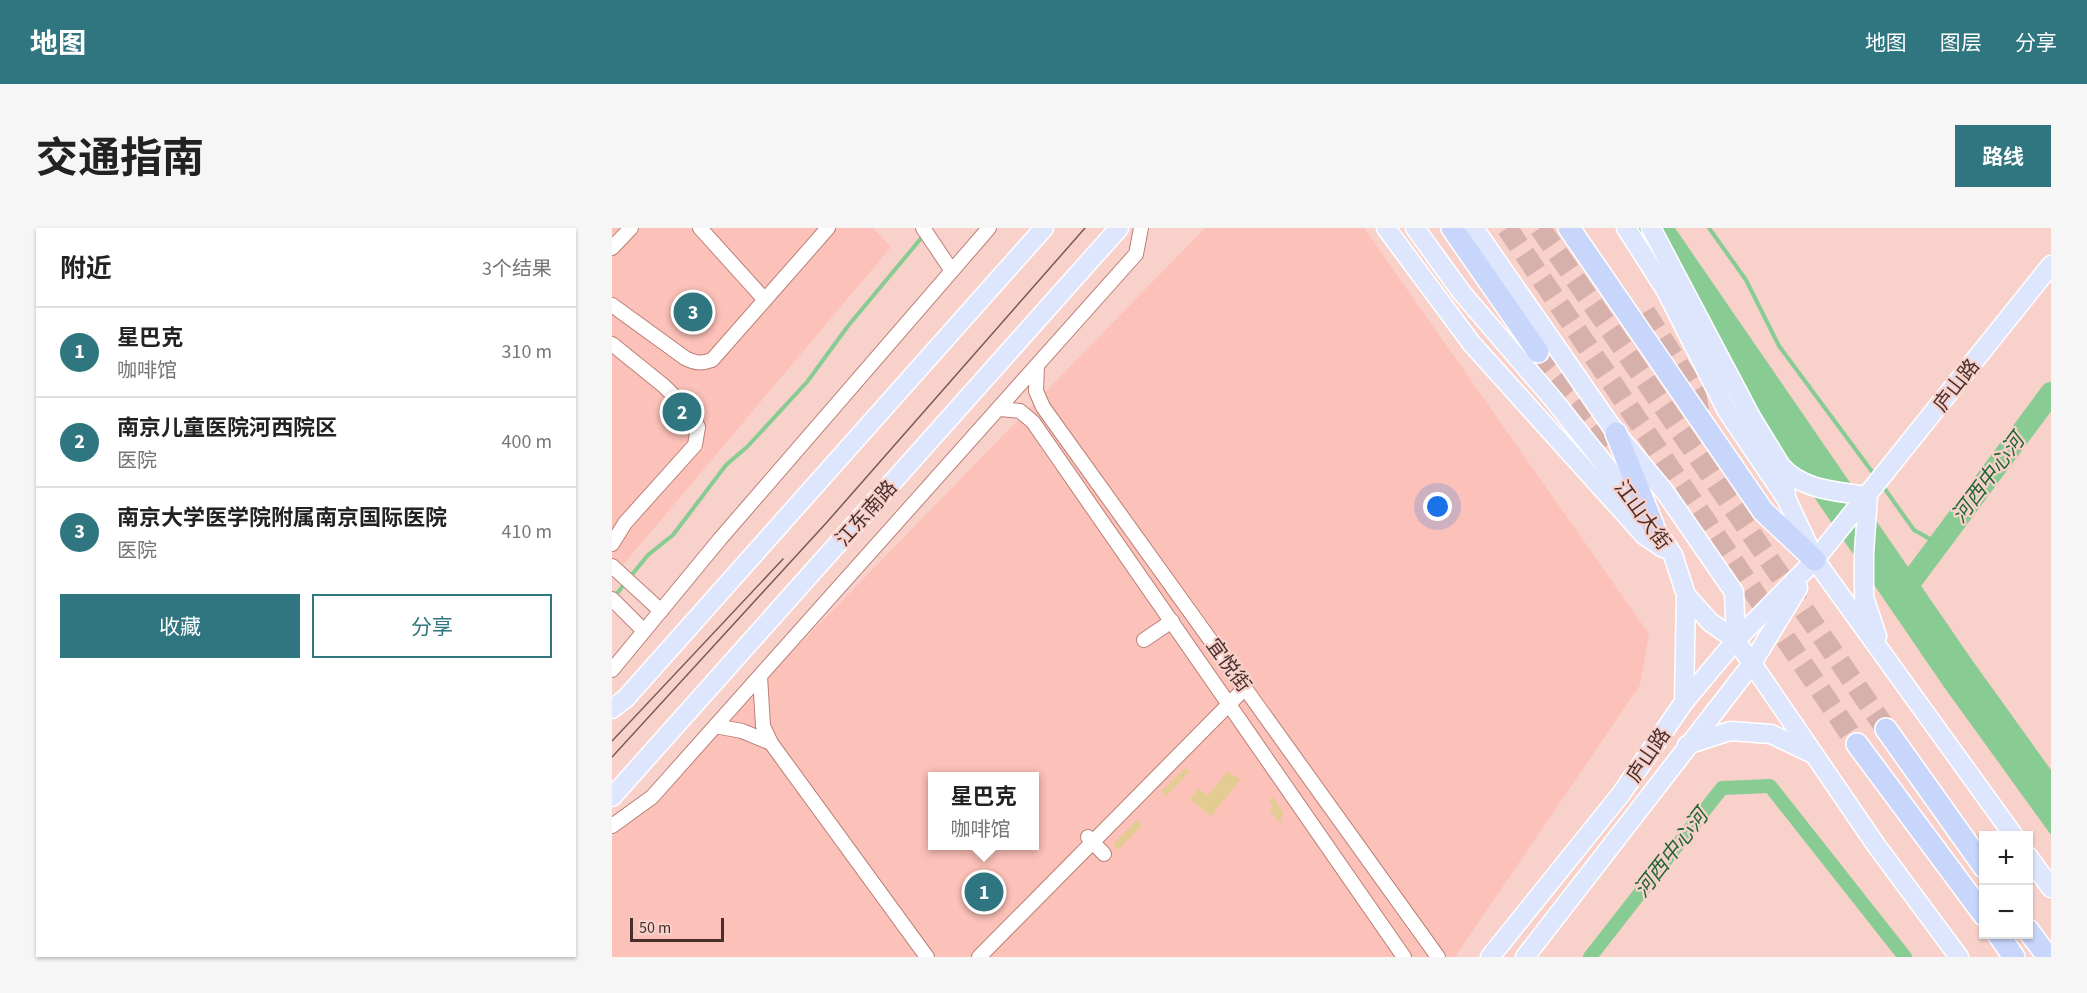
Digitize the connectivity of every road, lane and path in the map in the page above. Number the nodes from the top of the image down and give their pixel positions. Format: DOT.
graph roads {
  1 [pos="631,228"];
  2 [pos="700,228"];
  3 [pos="828,228"];
  4 [pos="923,228"];
  5 [pos="989,228"];
  6 [pos="1044,228"];
  7 [pos="1119,228"];
  8 [pos="1141,228"];
  9 [pos="1386,228"];
  10 [pos="1415,228"];
  11 [pos="1452,228"];
  12 [pos="1474,228"];
  13 [pos="1569,228"];
  14 [pos="1586,228"];
  15 [pos="1626,228"];
  16 [pos="1651,228"];
  17 [pos="612,248"];
  18 [pos="2051,264"];
  19 [pos="952,271"];
  20 [pos="765,300"];
  21 [pos="612,305"];
  22 [pos="1645,312"];
  23 [pos="612,344"];
  24 [pos="1538,352"];
  25 [pos="1037,368"];
  26 [pos="1000,409"];
  27 [pos="1616,433"];
  28 [pos="1781,466"];
  29 [pos="1868,495"];
  30 [pos="1788,500"];
  31 [pos="1653,525"];
  32 [pos="612,544"];
  33 [pos="1673,555"];
  34 [pos="1815,560"];
  35 [pos="617,570"];
  36 [pos="1686,595"];
  37 [pos="615,602"];
  38 [pos="661,611"];
  39 [pos="1172,621"];
  40 [pos="644,631"];
  41 [pos="1144,640"];
  42 [pos="1736,640"];
  43 [pos="1884,654"];
  44 [pos="1751,665"];
  45 [pos="612,670"];
  46 [pos="760,676"];
  47 [pos="1245,688"];
  48 [pos="1684,702"];
  49 [pos="1229,704"];
  50 [pos="612,709"];
  51 [pos="715,726"];
  52 [pos="1886,729"];
  53 [pos="771,743"];
  54 [pos="1857,744"];
  55 [pos="1687,745"];
  56 [pos="1812,753"];
  57 [pos="612,797"];
  58 [pos="612,826"];
  59 [pos="2010,831"];
  60 [pos="1089,839"];
  61 [pos="1104,854"];
  62 [pos="1979,861"];
  63 [pos="2033,863"];
  64 [pos="2051,888"];
  65 [pos="1979,910"];
  66 [pos="2033,937"];
  67 [pos="2001,939"];
  68 [pos="927,957"];
  69 [pos="979,957"];
  70 [pos="1404,957"];
  71 [pos="1438,957"];
  72 [pos="1490,957"];
  73 [pos="1525,957"];
  74 [pos="1959,957"];
  75 [pos="2014,957"];
  76 [pos="2048,957"];
  1 -- 17 [label="street"];
  2 -- 20 [label="street"];
  3 -- 20 [label="street"];
  4 -- 19 [label="street"];
  5 -- 19 [label="street"];
  6 -- 50 [label="main road"];
  7 -- 57 [label="main road, 江东南路"];
  8 -- 25 [label="street"];
  9 -- 33 [label="main road"];
  10 -- 31 [label="main road, 江山大街"];
  11 -- 24 [label="highway"];
  12 -- 27 [label="main road"];
  13 -- 34 [label="highway"];
  14 -- 22 [label="highway"];
  15 -- 30 [label="main road"];
  16 -- 28 [label="main road"];
  18 -- 29 [label="main road, 庐山路"];
  19 -- 38 [label="street"];
  20 -- 21 [label="street"];
  23 -- 32 [label="street"];
  25 -- 26 [label="street"];
  25 -- 47 [label="street, 宜悦街"];
  26 -- 39 [label="street, 宜悦街"];
  26 -- 46 [label="street"];
  27 -- 31 [label="highway"];
  27 -- 42 [label="main road"];
  28 -- 29 [label="main road"];
  28 -- 30 [label="main road"];
  29 -- 34 [label="main road, 庐山路"];
  29 -- 43 [label="main road"];
  30 -- 34 [label="main road"];
  31 -- 33 [label="main road, 江山大街"];
  33 -- 36 [label="main road, 江山大街"];
  34 -- 42 [label="main road, 庐山路"];
  34 -- 43 [label="main road"];
  34 -- 44 [label="main road, 庐山路"];
  35 -- 38 [label="street"];
  36 -- 42 [label="main road, 江山大街"];
  36 -- 48 [label="main road"];
  37 -- 40 [label="street"];
  38 -- 40 [label="street"];
  39 -- 41 [label="street"];
  39 -- 49 [label="street, 宜悦街"];
  40 -- 45 [label="street"];
  42 -- 44 [label="main road, 江山大街"];
  42 -- 48 [label="main road, 庐山路"];
  43 -- 59 [label="main road"];
  44 -- 55 [label="main road, 庐山路"];
  44 -- 56 [label="main road, 江山大街"];
  46 -- 51 [label="street"];
  46 -- 53 [label="street"];
  47 -- 49 [label="street"];
  47 -- 71 [label="street, 宜悦街"];
  48 -- 72 [label="main road, 庐山路"];
  49 -- 60 [label="street"];
  49 -- 70 [label="street, 宜悦街"];
  51 -- 53 [label="street"];
  51 -- 58 [label="street"];
  52 -- 62 [label="highway"];
  53 -- 68 [label="street"];
  54 -- 65 [label="highway"];
  55 -- 56 [label="main road"];
  55 -- 73 [label="main road, 庐山路"];
  56 -- 74 [label="main road, 江山大街"];
  60 -- 61 [label="street"];
  60 -- 69 [label="street"];
  63 -- 64 [label="main road"];
  66 -- 76 [label="highway"];
  67 -- 75 [label="highway"];
}
